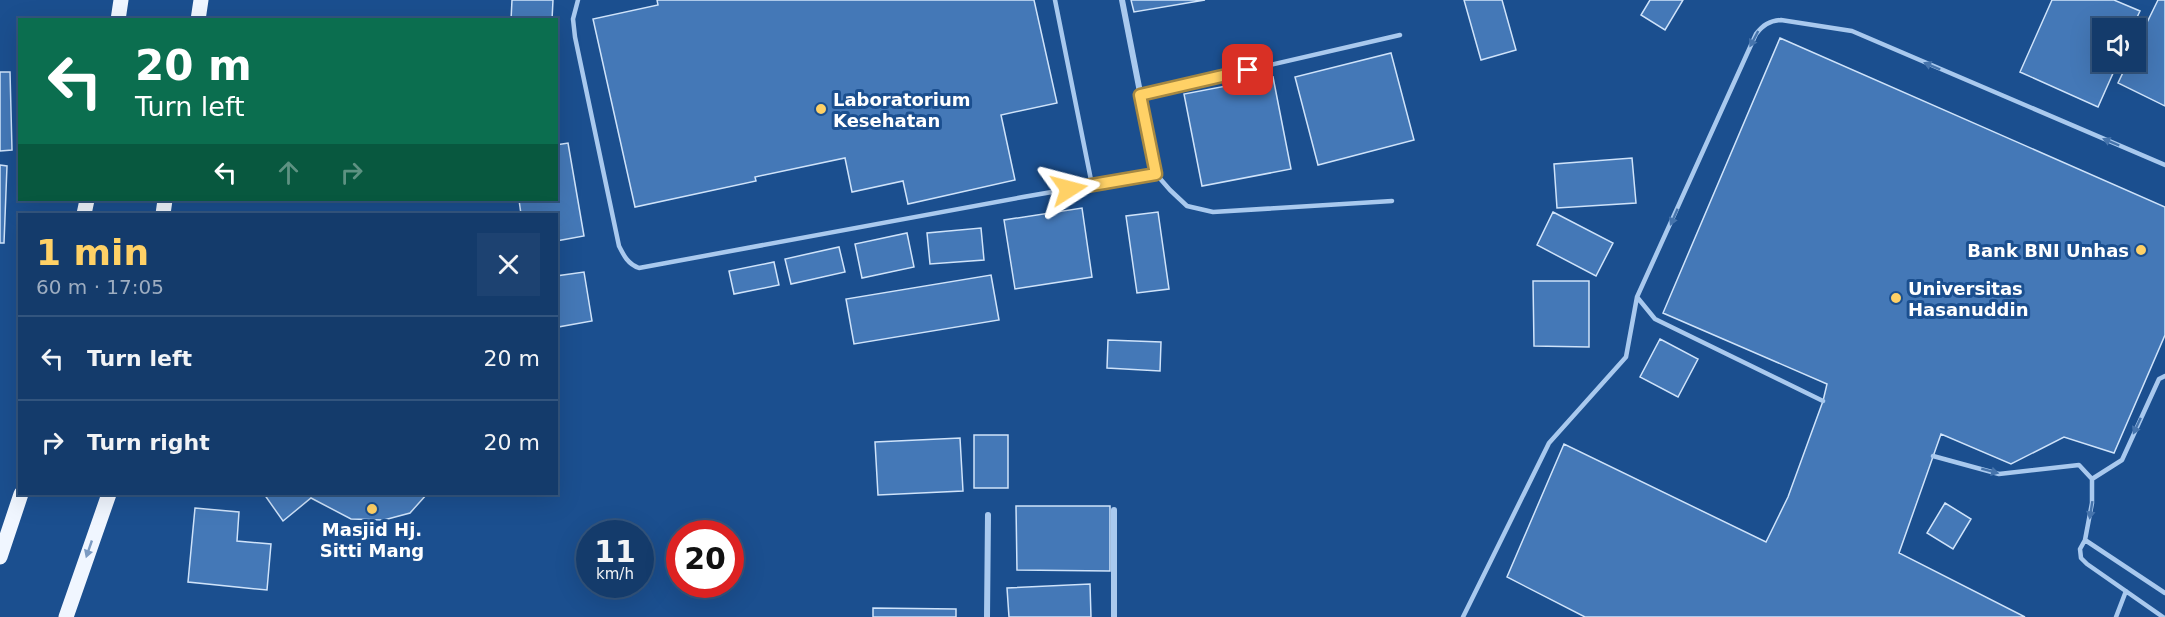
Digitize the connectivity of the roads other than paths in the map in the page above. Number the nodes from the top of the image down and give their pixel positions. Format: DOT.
graph roads {
  1 [pos="201,0"];
  2 [pos="578,0"];
  3 [pos="1055,0"];
  4 [pos="1122,0"];
  5 [pos="198,18"];
  6 [pos="1400,34"];
  7 [pos="1140,95"];
  8 [pos="2165,165"];
  9 [pos="1156,174"];
  10 [pos="1092,185"];
  11 [pos="1392,201"];
  12 [pos="1637,297"];
  13 [pos="2165,376"];
  14 [pos="1823,401"];
  15 [pos="1933,456"];
  16 [pos="2092,479"];
  17 [pos="21,495"];
  18 [pos="109,495"];
  19 [pos="1114,510"];
  20 [pos="988,515"];
  21 [pos="2085,540"];
  22 [pos="0,557"];
  23 [pos="2126,591"];
  24 [pos="2165,593"];
  25 [pos="66,617"];
  26 [pos="987,617"];
  27 [pos="1114,617"];
  28 [pos="1463,617"];
  29 [pos="2116,617"];
  30 [pos="2163,617"];
  1 -- 5 [label="main road"];
  2 -- 10 [label="lane"];
  3 -- 10 [label="lane"];
  4 -- 7 [label="street"];
  6 -- 7 [label="lane"];
  7 -- 9 [label="street"];
  8 -- 12 [label="lane, one-way"];
  9 -- 10 [label="lane"];
  9 -- 11 [label="lane"];
  12 -- 14 [label="lane"];
  12 -- 28 [label="lane"];
  13 -- 16 [label="lane, one-way"];
  15 -- 16 [label="lane, one-way"];
  16 -- 21 [label="lane, one-way"];
  17 -- 22 [label="main road"];
  18 -- 25 [label="main road, one-way"];
  19 -- 27 [label="street"];
  20 -- 26 [label="street"];
  21 -- 23 [label="lane"];
  21 -- 24 [label="lane"];
  23 -- 29 [label="lane"];
  23 -- 30 [label="lane"];
}
